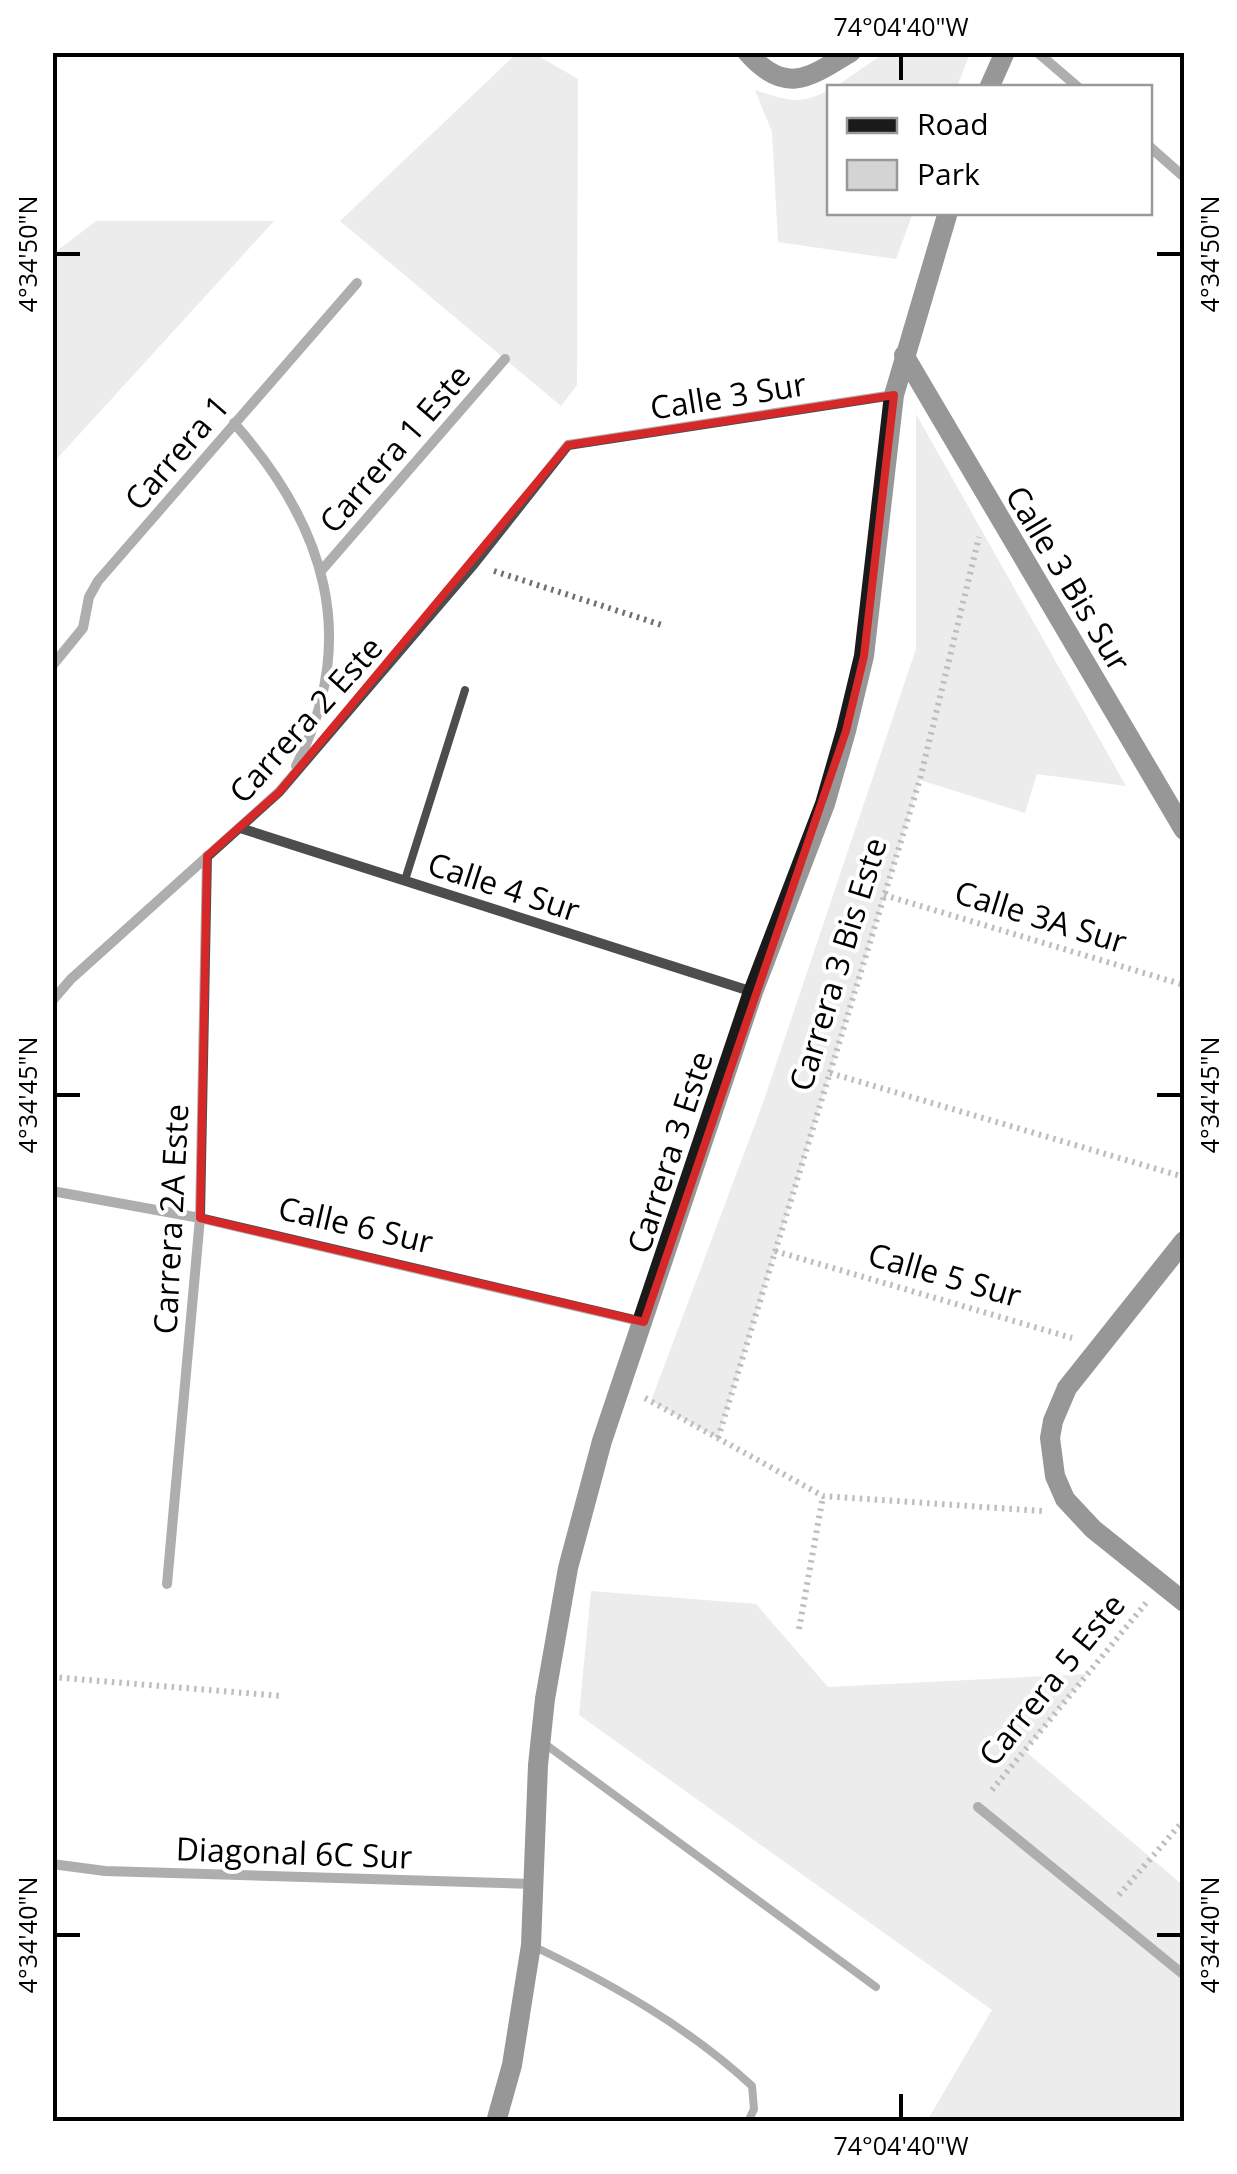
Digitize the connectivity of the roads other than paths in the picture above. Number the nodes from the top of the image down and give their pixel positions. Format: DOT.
graph roads {
  1 [pos="747,52"];
  2 [pos="851,52"];
  3 [pos="1005,52"];
  4 [pos="1037,52"];
  5 [pos="990,85"];
  6 [pos="1076,85"];
  7 [pos="1152,149"];
  8 [pos="1184,176"];
  9 [pos="947,215"];
  10 [pos="357,282"];
  11 [pos="904,354"];
  12 [pos="505,359"];
  13 [pos="894,395"];
  14 [pos="234,424"];
  15 [pos="568,445"];
  16 [pos="321,570"];
  17 [pos="52,666"];
  18 [pos="464,690"];
  19 [pos="279,792"];
  20 [pos="240,828"];
  21 [pos="1184,830"];
  22 [pos="207,856"];
  23 [pos="405,880"];
  24 [pos="753,992"];
  25 [pos="52,1001"];
  26 [pos="52,1191"];
  27 [pos="200,1218"];
  28 [pos="1184,1241"];
  29 [pos="644,1322"];
  30 [pos="167,1584"];
  31 [pos="1184,1602"];
  32 [pos="540,1740"];
  33 [pos="978,1806"];
  34 [pos="52,1864"];
  35 [pos="534,1884"];
  36 [pos="531,1945"];
  37 [pos="1184,1975"];
  38 [pos="876,1988"];
  39 [pos="496,2122"];
  40 [pos="748,2122"];
  1 -- 2 [label="street"];
  3 -- 5 [label="street"];
  4 -- 6 [label="street"];
  7 -- 8 [label="street"];
  9 -- 11 [label="street, Carrera 3 Este"];
  10 -- 14 [label="street, Carrera 1"];
  11 -- 13 [label="street, Carrera 3 Este"];
  11 -- 21 [label="street, Calle 3 Bis Sur"];
  12 -- 16 [label="street, Carrera 1 Este"];
  13 -- 15 [label="street, Calle 3 Sur"];
  13 -- 24 [label="street, Carrera 3 Este"];
  14 -- 16 [label="street"];
  14 -- 17 [label="street, Carrera 1"];
  15 -- 19 [label="street, Carrera 2 Este"];
  16 -- 19 [label="street"];
  18 -- 23 [label="lane"];
  19 -- 20 [label="street, Carrera 2 Este"];
  20 -- 22 [label="street, Carrera 2 Este"];
  20 -- 23 [label="street, Calle 4 Sur"];
  22 -- 25 [label="street, Carrera 2 Este"];
  22 -- 27 [label="street, Carrera 2A Este"];
  23 -- 24 [label="street, Calle 4 Sur"];
  24 -- 29 [label="street, Carrera 3 Este"];
  26 -- 27 [label="street, Calle 6 Sur"];
  27 -- 29 [label="street, Calle 6 Sur"];
  27 -- 30 [label="street, Carrera 2A Este"];
  28 -- 31 [label="street"];
  29 -- 32 [label="street, Carrera 3 Este"];
  32 -- 35 [label="street, Carrera 3 Este"];
  32 -- 38 [label="lane"];
  33 -- 37 [label="street"];
  34 -- 35 [label="street, Diagonal 6C Sur"];
  35 -- 36 [label="street, Carrera 3 Este"];
  36 -- 39 [label="street, Carrera 3 Este"];
  36 -- 40 [label="lane"];
}
